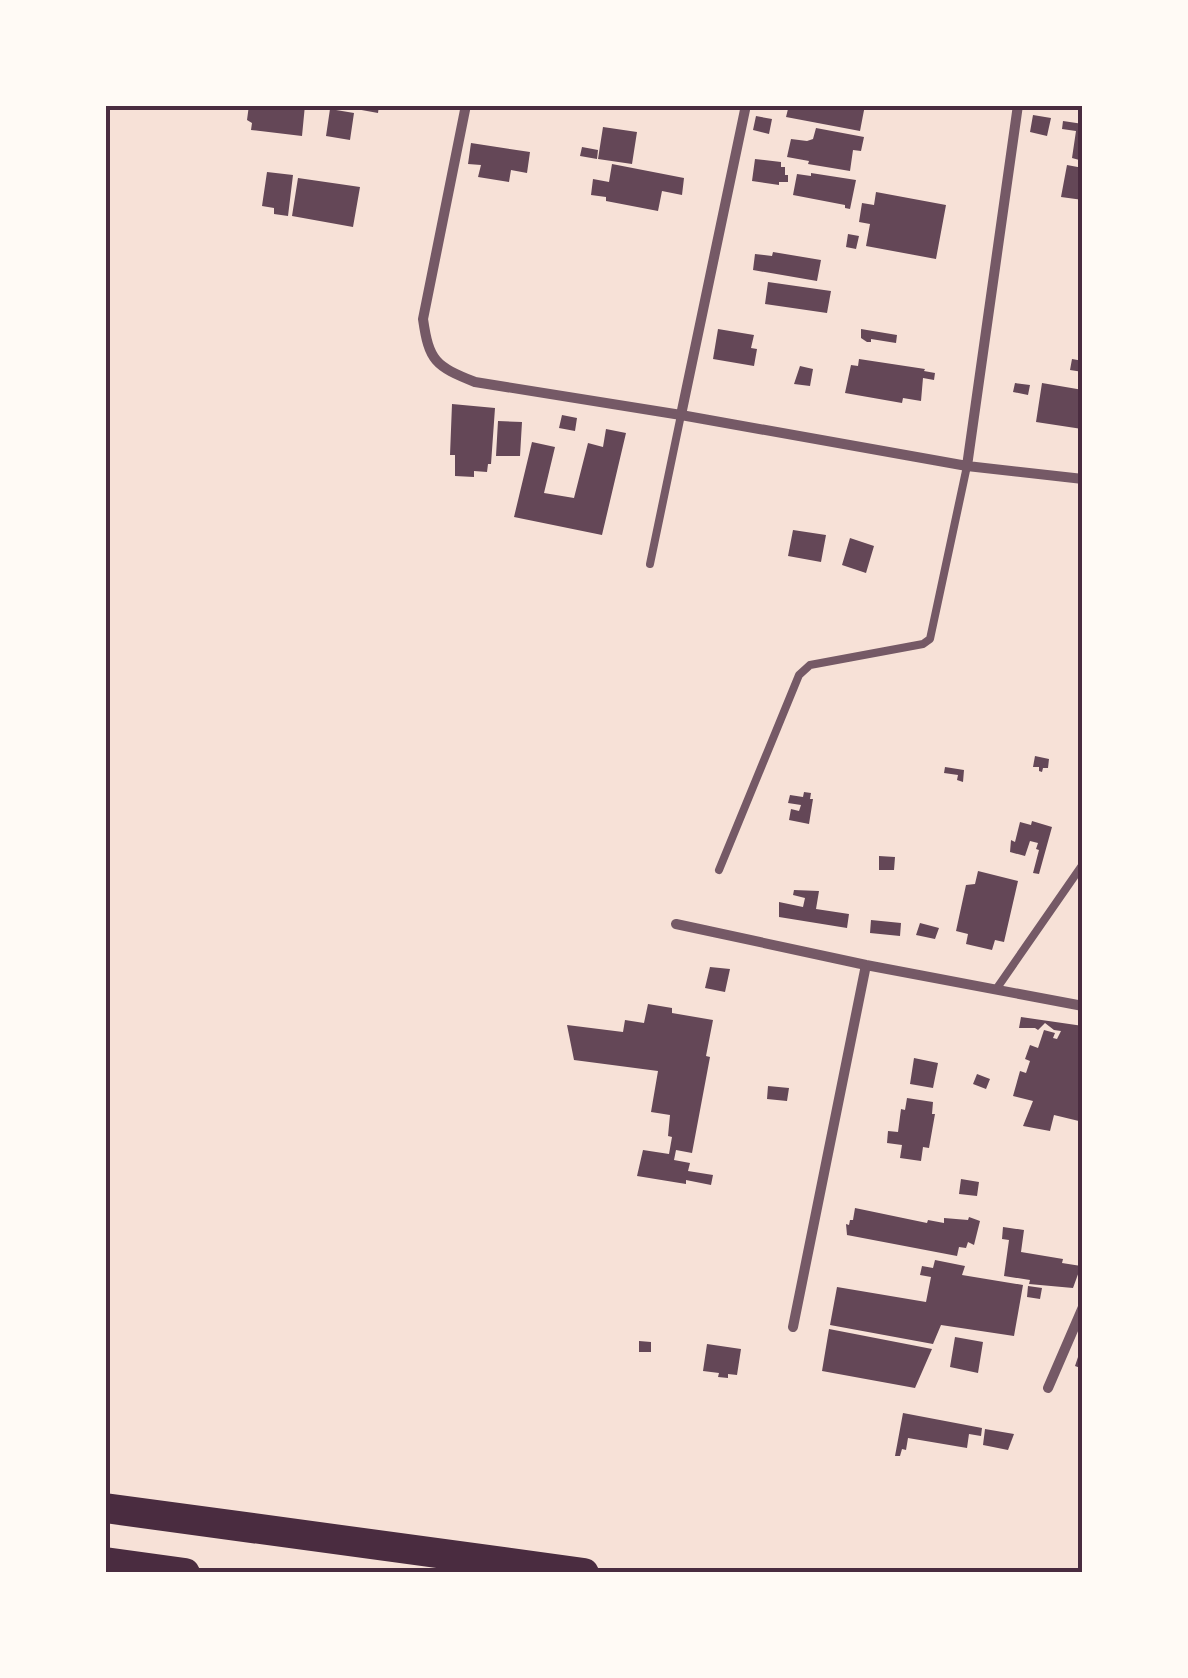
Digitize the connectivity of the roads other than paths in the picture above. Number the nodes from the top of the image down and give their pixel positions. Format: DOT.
graph roads {
  1 [pos="466,105"];
  2 [pos="746,105"];
  3 [pos="1018,105"];
  4 [pos="681,415"];
  5 [pos="967,466"];
  6 [pos="1083,480"];
  7 [pos="650,564"];
  8 [pos="1083,864"];
  9 [pos="719,870"];
  10 [pos="676,924"];
  11 [pos="866,965"];
  12 [pos="997,988"];
  13 [pos="1083,1006"];
  14 [pos="1083,1307"];
  15 [pos="793,1327"];
  16 [pos="1048,1388"];
  17 [pos="105,1508"];
  18 [pos="105,1562"];
  19 [pos="185,1573"];
  20 [pos="584,1573"];
  1 -- 4 [label="street"];
  2 -- 4 [label="street"];
  3 -- 5 [label="street"];
  4 -- 5 [label="street"];
  4 -- 7 [label="lane"];
  5 -- 6 [label="street"];
  5 -- 9 [label="lane"];
  8 -- 12 [label="lane"];
  10 -- 11 [label="street"];
  11 -- 12 [label="street"];
  11 -- 15 [label="street"];
  12 -- 13 [label="street"];
  14 -- 16 [label="street"];
  17 -- 20 [label="highway"];
  18 -- 19 [label="highway"];
}
